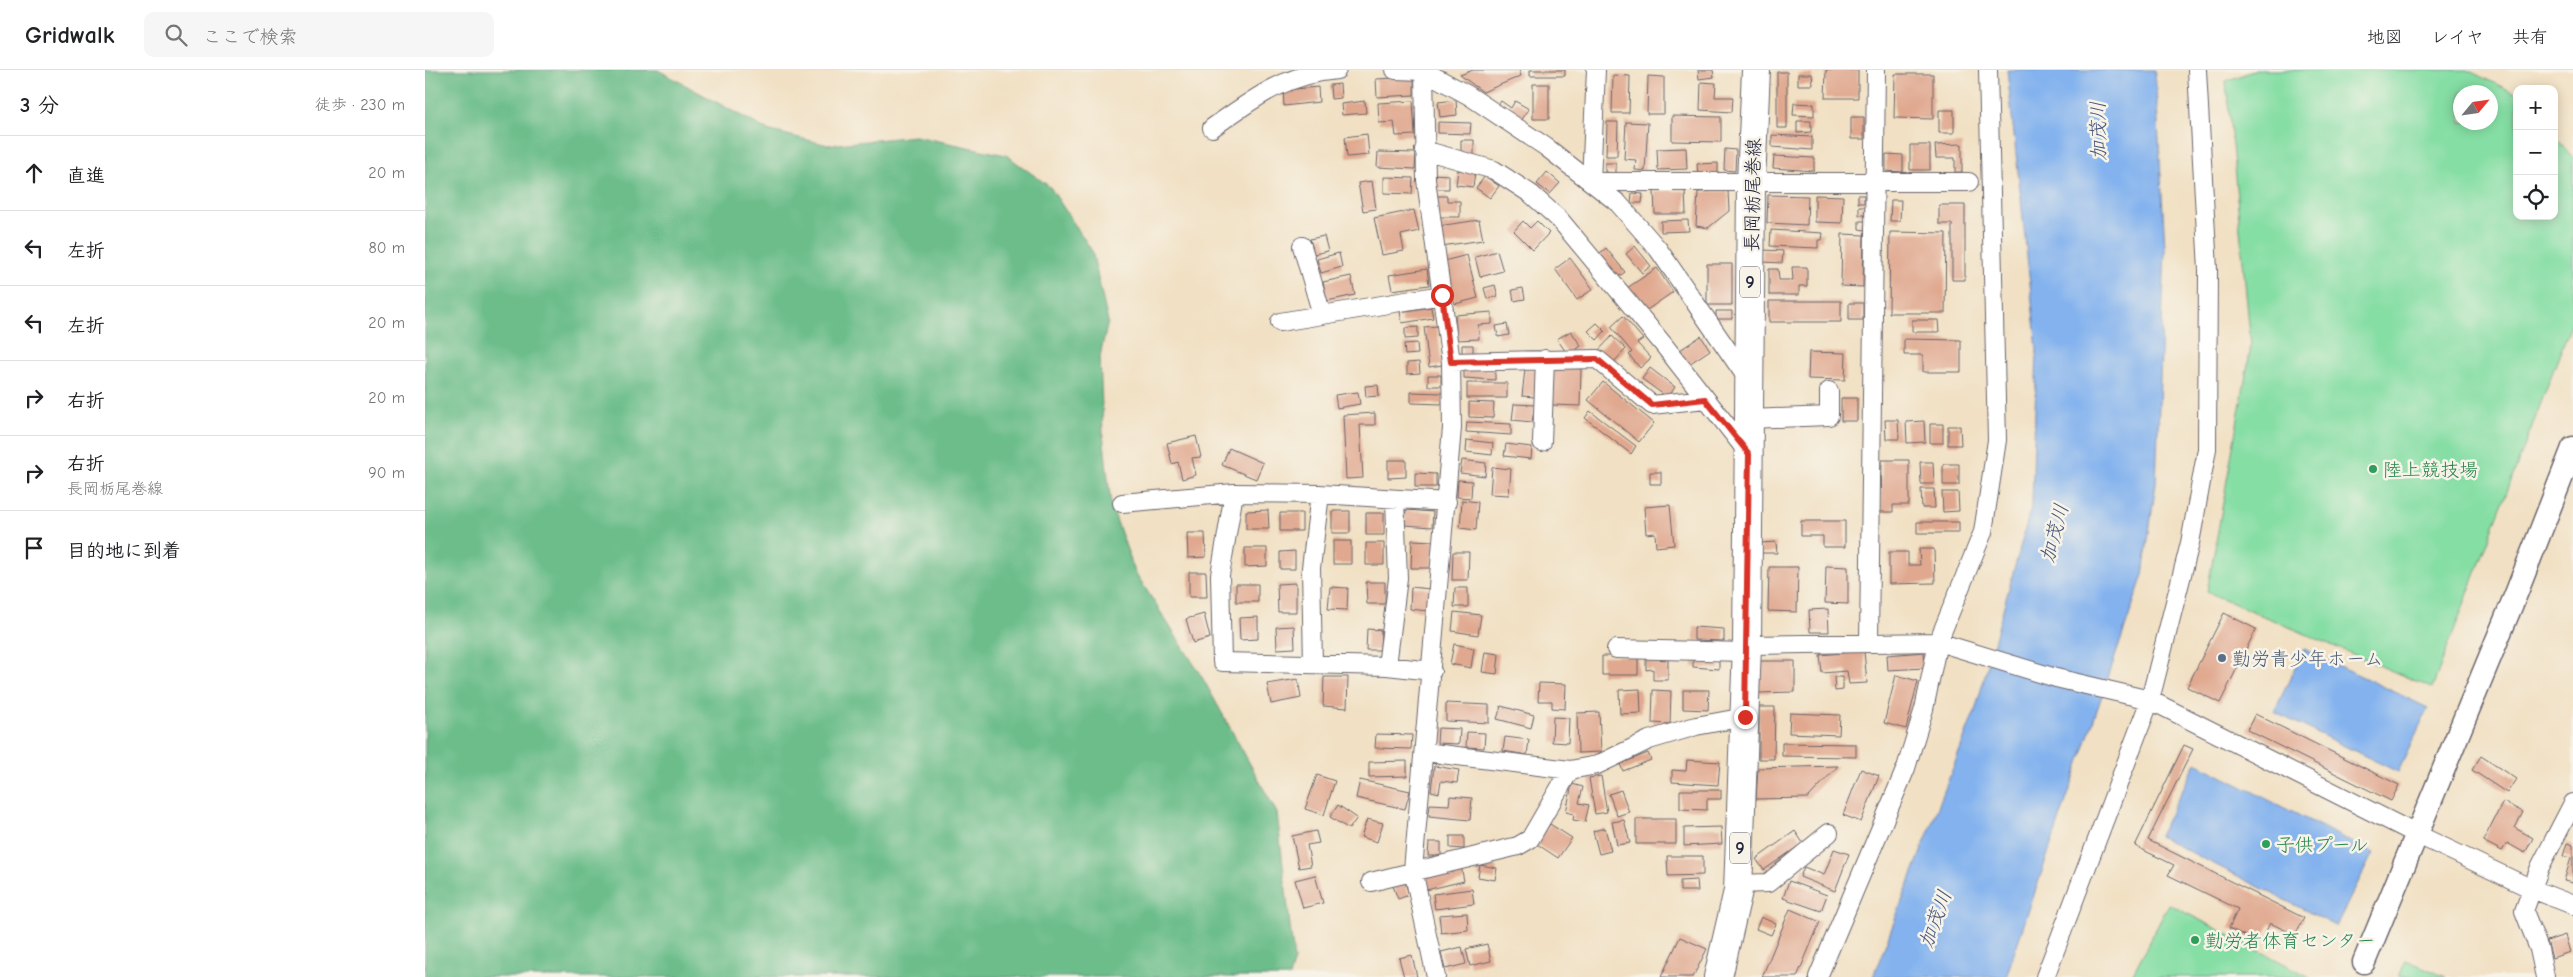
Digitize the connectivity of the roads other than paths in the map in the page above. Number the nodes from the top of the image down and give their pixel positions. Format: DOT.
graph roads {
  1 [pos="1337,70"];
  2 [pos="1395,70"];
  3 [pos="1595,70"];
  4 [pos="1756,70"];
  5 [pos="1876,70"];
  6 [pos="1987,70"];
  7 [pos="2197,70"];
  8 [pos="1424,71"];
  9 [pos="1212,128"];
  10 [pos="1424,150"];
  11 [pos="1591,182"];
  12 [pos="1751,182"];
  13 [pos="1873,182"];
  14 [pos="1969,182"];
  15 [pos="1302,246"];
  16 [pos="1442,295"];
  17 [pos="1322,315"];
  18 [pos="1280,322"];
  19 [pos="1545,359"];
  20 [pos="1451,362"];
  21 [pos="1750,381"];
  22 [pos="1829,392"];
  23 [pos="1705,399"];
  24 [pos="1749,419"];
  25 [pos="1542,442"];
  26 [pos="2573,448"];
  27 [pos="1749,454"];
  28 [pos="1234,493"];
  29 [pos="1319,494"];
  30 [pos="1395,500"];
  31 [pos="1447,502"];
  32 [pos="1122,503"];
  33 [pos="1869,642"];
  34 [pos="1938,642"];
  35 [pos="1617,649"];
  36 [pos="1747,649"];
  37 [pos="1313,664"];
  38 [pos="1387,666"];
  39 [pos="1432,671"];
  40 [pos="2150,700"];
  41 [pos="1745,717"];
  42 [pos="1425,752"];
  43 [pos="1570,770"];
  44 [pos="2573,803"];
  45 [pos="1829,833"];
  46 [pos="2416,834"];
  47 [pos="1413,870"];
  48 [pos="1371,882"];
  49 [pos="1738,884"];
  50 [pos="2532,889"];
  51 [pos="2573,905"];
  52 [pos="2364,962"];
  53 [pos="1436,977"];
  54 [pos="1717,977"];
  55 [pos="1818,977"];
  56 [pos="2045,977"];
  57 [pos="2545,977"];
  1 -- 9 [label="street"];
  2 -- 8 [label="street"];
  3 -- 11 [label="street"];
  4 -- 12 [label="main road, 長岡栃尾巻線 / 9"];
  5 -- 13 [label="street"];
  6 -- 34 [label="street"];
  7 -- 40 [label="street"];
  8 -- 10 [label="street"];
  8 -- 11 [label="street"];
  10 -- 16 [label="street"];
  10 -- 23 [label="street"];
  11 -- 12 [label="street"];
  11 -- 21 [label="street"];
  12 -- 13 [label="street"];
  12 -- 21 [label="main road, 長岡栃尾巻線 / 9"];
  13 -- 14 [label="street"];
  13 -- 33 [label="street"];
  15 -- 17 [label="street"];
  16 -- 17 [label="street"];
  16 -- 20 [label="street"];
  17 -- 18 [label="street"];
  19 -- 20 [label="street"];
  19 -- 23 [label="street"];
  19 -- 25 [label="street"];
  20 -- 31 [label="street"];
  21 -- 24 [label="main road, 長岡栃尾巻線 / 9"];
  22 -- 24 [label="street"];
  23 -- 27 [label="street"];
  24 -- 27 [label="main road, 長岡栃尾巻線 / 9"];
  26 -- 46 [label="street"];
  27 -- 36 [label="main road, 長岡栃尾巻線 / 9"];
  28 -- 29 [label="street"];
  28 -- 32 [label="street"];
  28 -- 37 [label="street"];
  29 -- 30 [label="street"];
  29 -- 37 [label="street"];
  30 -- 31 [label="street"];
  30 -- 38 [label="street"];
  31 -- 39 [label="street"];
  33 -- 34 [label="street"];
  33 -- 36 [label="street"];
  34 -- 40 [label="street"];
  34 -- 55 [label="street"];
  35 -- 36 [label="street"];
  36 -- 41 [label="main road, 長岡栃尾巻線 / 9"];
  37 -- 38 [label="street"];
  38 -- 39 [label="street"];
  39 -- 42 [label="street"];
  40 -- 46 [label="street"];
  40 -- 56 [label="street"];
  41 -- 43 [label="street"];
  41 -- 49 [label="main road, 長岡栃尾巻線 / 9"];
  42 -- 43 [label="street"];
  42 -- 47 [label="street"];
  43 -- 47 [label="street"];
  44 -- 50 [label="street"];
  45 -- 49 [label="street"];
  46 -- 50 [label="street"];
  46 -- 52 [label="street"];
  47 -- 48 [label="street"];
  47 -- 53 [label="street"];
  49 -- 54 [label="main road, 長岡栃尾巻線 / 9"];
  50 -- 51 [label="street"];
  50 -- 57 [label="street"];
}
